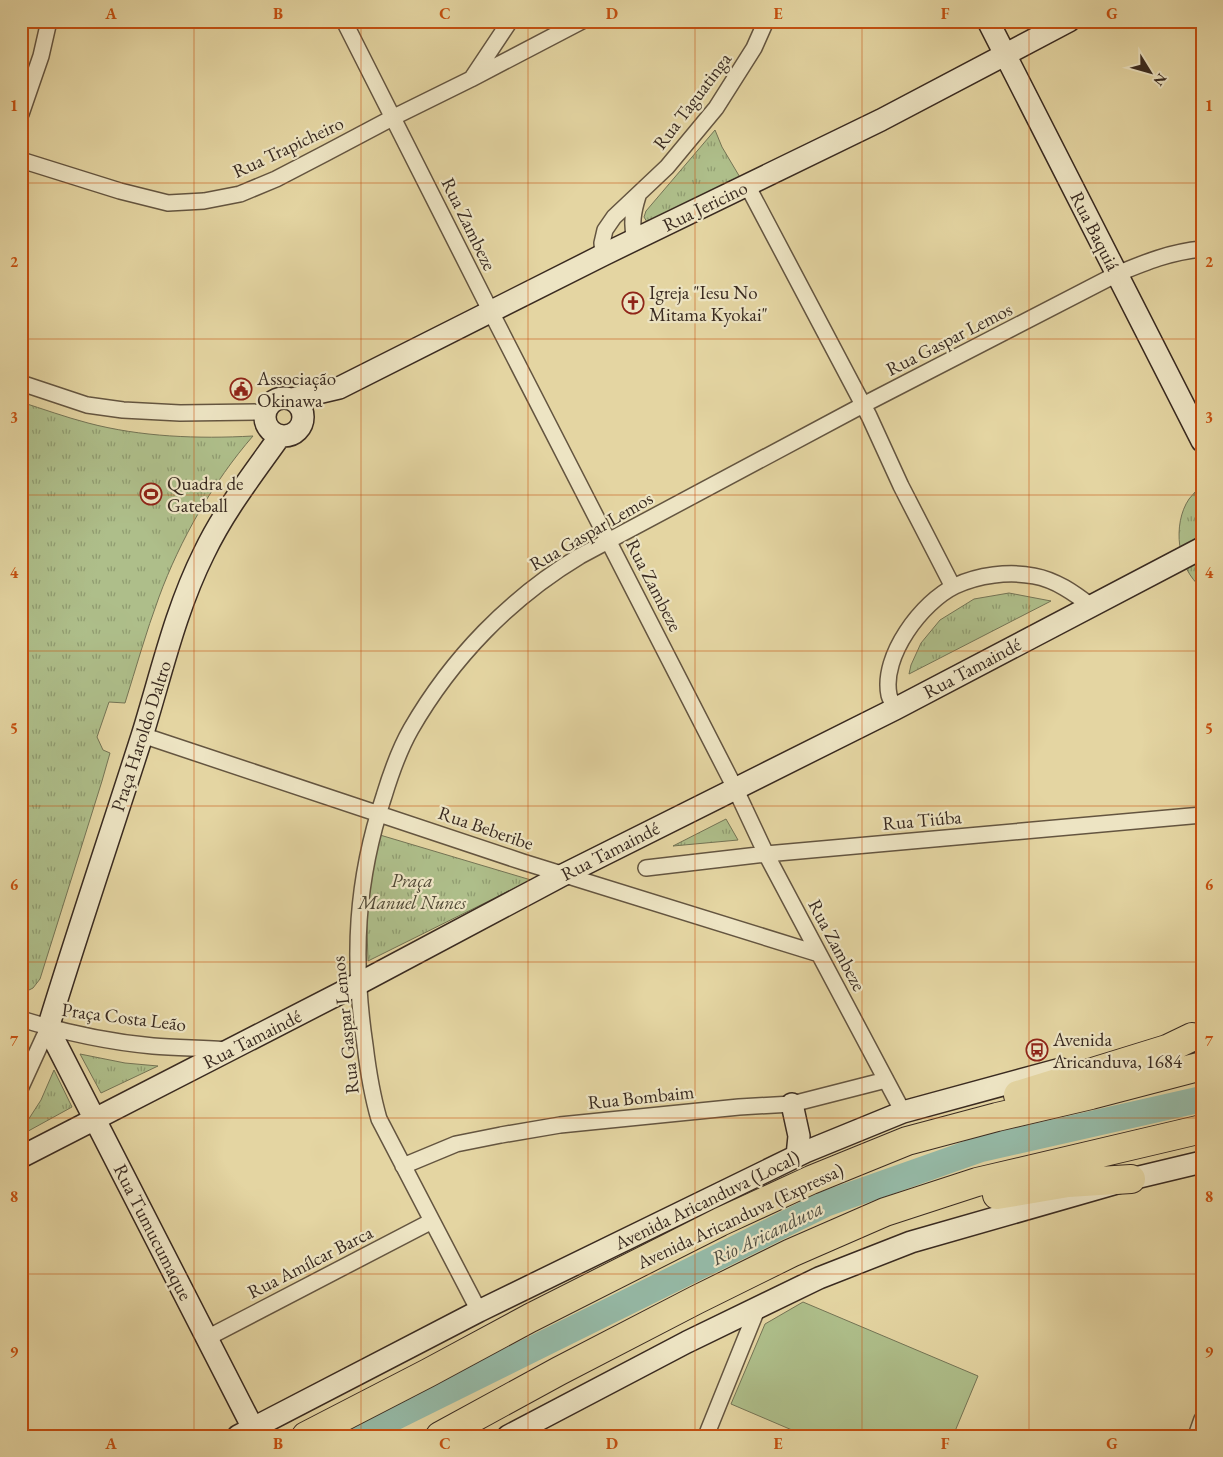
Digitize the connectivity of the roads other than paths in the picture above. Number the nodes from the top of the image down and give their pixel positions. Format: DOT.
graph roads {
  1 [pos="49,21"];
  2 [pos="344,21"];
  3 [pos="510,21"];
  4 [pos="582,21"];
  5 [pos="766,21"];
  6 [pos="988,21"];
  7 [pos="1069,21"];
  8 [pos="1004,55"];
  9 [pos="471,79"];
  10 [pos="21,114"];
  11 [pos="394,117"];
  12 [pos="21,160"];
  13 [pos="747,185"];
  14 [pos="638,196"];
  15 [pos="635,240"];
  16 [pos="1202,249"];
  17 [pos="603,255"];
  18 [pos="1117,274"];
  19 [pos="491,312"];
  20 [pos="21,383"];
  21 [pos="340,388"];
  22 [pos="292,399"];
  23 [pos="863,406"];
  24 [pos="266,412"];
  25 [pos="304,419"];
  26 [pos="280,436"];
  27 [pos="1202,441"];
  28 [pos="609,540"];
  29 [pos="1202,548"];
  30 [pos="953,587"];
  31 [pos="1091,606"];
  32 [pos="895,709"];
  33 [pos="142,735"];
  34 [pos="735,788"];
  35 [pos="378,812"];
  36 [pos="1202,814"];
  37 [pos="766,854"];
  38 [pos="646,868"];
  39 [pos="563,874"];
  40 [pos="819,954"];
  41 [pos="358,984"];
  42 [pos="21,1019"];
  43 [pos="48,1028"];
  44 [pos="1197,1036"];
  45 [pos="229,1050"];
  46 [pos="1202,1066"];
  47 [pos="886,1080"];
  48 [pos="21,1087"];
  49 [pos="792,1104"];
  50 [pos="903,1112"];
  51 [pos="95,1119"];
  52 [pos="1202,1130"];
  53 [pos="908,1141"];
  54 [pos="797,1156"];
  55 [pos="21,1157"];
  56 [pos="1202,1162"];
  57 [pos="403,1166"];
  58 [pos="1131,1179"];
  59 [pos="432,1221"];
  60 [pos="791,1253"];
  61 [pos="758,1307"];
  62 [pos="479,1311"];
  63 [pos="207,1338"];
  64 [pos="1202,1419"];
  65 [pos="250,1433"];
  66 [pos="703,1434"];
  67 [pos="306,1436"];
  68 [pos="440,1436"];
  69 [pos="508,1436"];
  70 [pos="1196,1436"];
  1 -- 10 [label="street"];
  2 -- 11 [label="street, Rua Zambeze"];
  3 -- 9 [label="street"];
  4 -- 9 [label="street, Rua Trapicheiro"];
  5 -- 14 [label="street, Rua Taguatinga"];
  6 -- 8 [label="street, Rua Baquiá"];
  7 -- 8 [label="street, Rua Jericino"];
  8 -- 13 [label="street, Rua Jericino"];
  8 -- 18 [label="street, Rua Baquiá"];
  9 -- 11 [label="street, Rua Trapicheiro"];
  11 -- 12 [label="street, Rua Trapicheiro"];
  11 -- 19 [label="street, Rua Zambeze"];
  13 -- 15 [label="street, Rua Jericino"];
  13 -- 23 [label="street"];
  14 -- 15 [label="street"];
  14 -- 17 [label="street, Rua Taguatinga"];
  15 -- 17 [label="street, Rua Jericino"];
  16 -- 18 [label="street, Rua Gaspar Lemos"];
  17 -- 19 [label="street, Rua Jericino"];
  18 -- 23 [label="street, Rua Gaspar Lemos"];
  18 -- 27 [label="street, Rua Baquiá"];
  19 -- 21 [label="street, Rua Jericino"];
  19 -- 28 [label="street, Rua Zambeze"];
  20 -- 24 [label="street"];
  21 -- 22 [label="street, Rua Jericino"];
  21 -- 25 [label="street, Rua Jericino"];
  22 -- 24 [label="street"];
  22 -- 25 [label="street"];
  23 -- 28 [label="street, Rua Gaspar Lemos"];
  23 -- 30 [label="street"];
  24 -- 26 [label="street"];
  25 -- 26 [label="street"];
  26 -- 33 [label="street, Praça Haroldo Daltro"];
  28 -- 34 [label="street, Rua Zambeze"];
  28 -- 35 [label="street, Rua Gaspar Lemos"];
  29 -- 31 [label="street, Rua Tamaindé"];
  30 -- 31 [label="street"];
  30 -- 32 [label="street"];
  31 -- 32 [label="street, Rua Tamaindé"];
  32 -- 34 [label="street, Rua Tamaindé"];
  33 -- 35 [label="street, Rua Beberibe"];
  33 -- 43 [label="street, Praça Haroldo Daltro"];
  34 -- 37 [label="street, Rua Zambeze"];
  34 -- 39 [label="street, Rua Tamaindé"];
  35 -- 39 [label="street, Rua Beberibe"];
  35 -- 41 [label="street, Rua Gaspar Lemos"];
  36 -- 37 [label="street, Rua Tiúba"];
  37 -- 38 [label="street, Rua Tiúba"];
  37 -- 40 [label="street, Rua Zambeze"];
  39 -- 40 [label="street, Rua Beberibe"];
  39 -- 41 [label="street, Rua Tamaindé"];
  40 -- 47 [label="street, Rua Zambeze"];
  41 -- 45 [label="street, Rua Tamaindé"];
  41 -- 57 [label="street, Rua Gaspar Lemos"];
  42 -- 43 [label="street"];
  43 -- 45 [label="street, Praça Costa Leão"];
  43 -- 48 [label="street, Praça Costa Leão"];
  43 -- 51 [label="street, Rua Tumucumaque"];
  44 -- 50 [label="street, Avenida Aricanduva (Local)"];
  44 -- 53 [label="highway"];
  45 -- 51 [label="street, Rua Tamaindé"];
  46 -- 53 [label="highway, Avenida Aricanduva (Expressa)"];
  47 -- 49 [label="street, Rua Bombaim"];
  47 -- 50 [label="street, Rua Zambeze"];
  49 -- 54 [label="street"];
  49 -- 57 [label="street, Rua Bombaim"];
  50 -- 54 [label="street, Avenida Aricanduva (Local)"];
  51 -- 55 [label="street, Rua Tamaindé"];
  51 -- 63 [label="street, Rua Tumucumaque"];
  52 -- 60 [label="highway"];
  53 -- 67 [label="highway, Avenida Aricanduva (Expressa)"];
  54 -- 62 [label="street, Avenida Aricanduva (Local)"];
  56 -- 58 [label="street"];
  57 -- 59 [label="street, Rua Gaspar Lemos"];
  58 -- 60 [label="highway"];
  58 -- 61 [label="street"];
  59 -- 62 [label="street, Rua Gaspar Lemos"];
  59 -- 63 [label="street, Rua Amílcar Barca"];
  60 -- 68 [label="highway"];
  61 -- 66 [label="street"];
  61 -- 69 [label="street"];
  62 -- 65 [label="street, Avenida Aricanduva (Local)"];
  63 -- 65 [label="street, Rua Tumucumaque"];
  64 -- 70 [label="street"];
}
